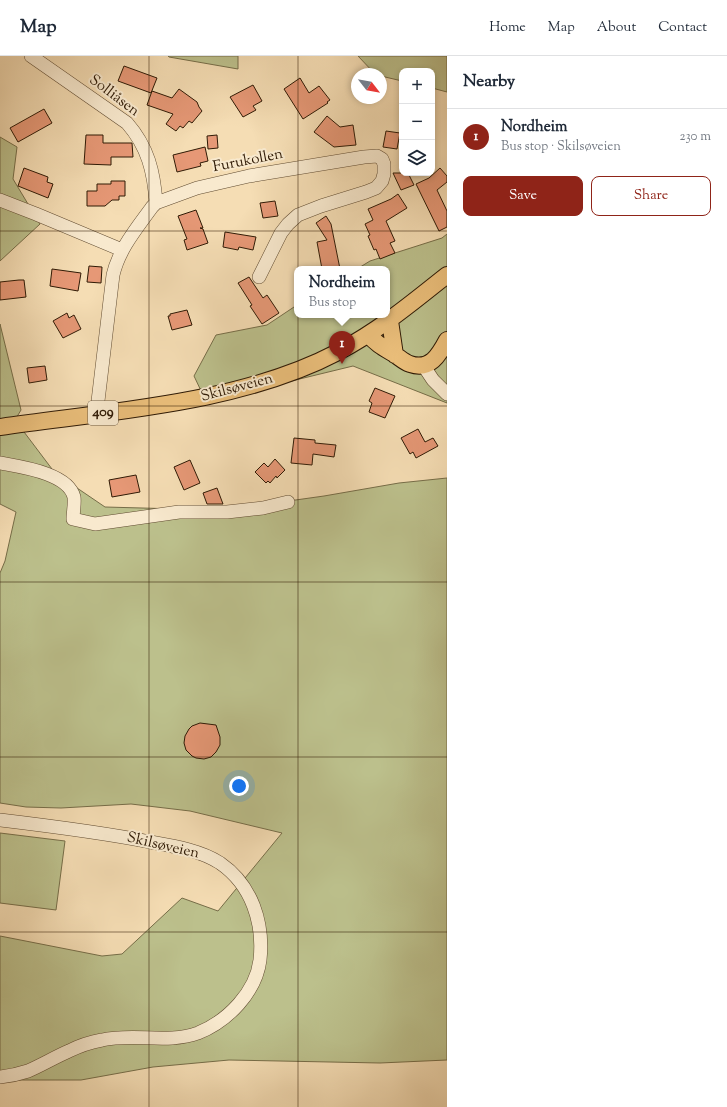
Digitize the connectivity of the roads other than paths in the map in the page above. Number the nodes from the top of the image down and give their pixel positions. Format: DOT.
graph roads {
  1 [pos="31,56"];
  2 [pos="0,200"];
  3 [pos="156,203"];
  4 [pos="122,250"];
  5 [pos="447,275"];
  6 [pos="259,278"];
  7 [pos="390,321"];
  8 [pos="369,335"];
  9 [pos="447,340"];
  10 [pos="395,354"];
  11 [pos="423,365"];
  12 [pos="447,394"];
  13 [pos="99,413"];
  14 [pos="0,427"];
  15 [pos="0,463"];
  16 [pos="288,502"];
  17 [pos="0,820"];
  18 [pos="0,1077"];
  1 -- 3 [label="street, Solliåsen"];
  2 -- 4 [label="street"];
  3 -- 4 [label="street"];
  3 -- 6 [label="street, Furukollen"];
  4 -- 13 [label="street"];
  5 -- 7 [label="main road, Skilsøveien / 409"];
  7 -- 8 [label="main road, Skilsøveien / 409"];
  7 -- 10 [label="main road"];
  8 -- 10 [label="main road"];
  8 -- 13 [label="main road, Skilsøveien / 409"];
  9 -- 11 [label="main road"];
  10 -- 11 [label="main road"];
  11 -- 12 [label="street"];
  13 -- 14 [label="main road, Skilsøveien / 409"];
  15 -- 16 [label="street"];
  17 -- 18 [label="street, Skilsøveien"];
}
